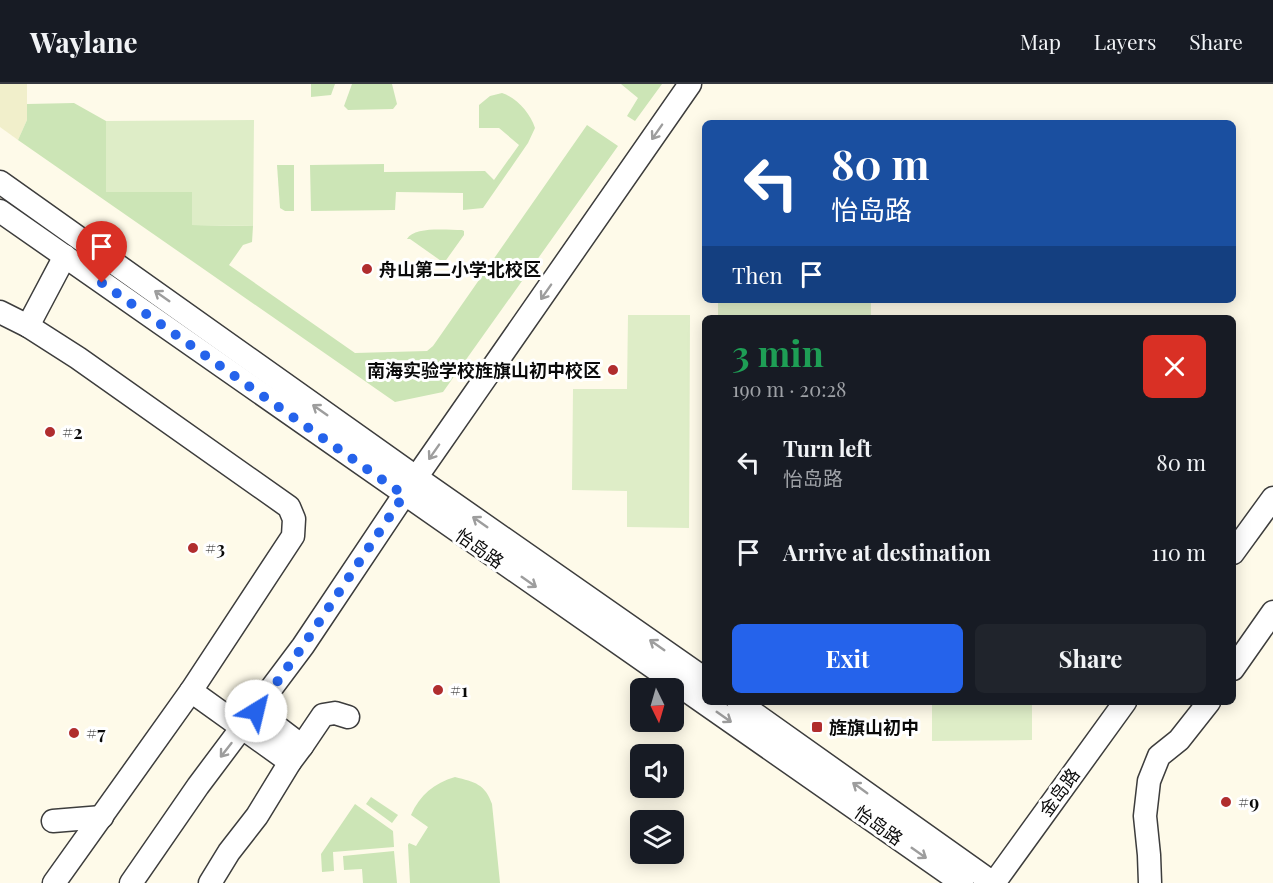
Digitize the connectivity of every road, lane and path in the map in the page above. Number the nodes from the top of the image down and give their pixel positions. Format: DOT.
graph roads {
  1 [pos="690,84"];
  2 [pos="0,182"];
  3 [pos="0,211"];
  4 [pos="64,256"];
  5 [pos="0,312"];
  6 [pos="28,326"];
  7 [pos="410,487"];
  8 [pos="1273,498"];
  9 [pos="1236,549"];
  10 [pos="1273,612"];
  11 [pos="1236,665"];
  12 [pos="702,677"];
  13 [pos="192,691"];
  14 [pos="702,696"];
  15 [pos="714,705"];
  16 [pos="742,705"];
  17 [pos="1123,705"];
  18 [pos="1207,705"];
  19 [pos="348,717"];
  20 [pos="249,719"];
  21 [pos="296,754"];
  22 [pos="102,817"];
  23 [pos="53,821"];
  24 [pos="54,883"];
  25 [pos="131,883"];
  26 [pos="210,883"];
  27 [pos="962,883"];
  28 [pos="993,883"];
  29 [pos="1150,883"];
  1 -- 7 [label="street, one-way"];
  7 -- 2 [label="street, one-way"];
  3 -- 4 [label="street, 怡岛路"];
  4 -- 6 [label="street"];
  4 -- 7 [label="street, 怡岛路"];
  5 -- 6 [label="street"];
  6 -- 13 [label="street"];
  12 -- 7 [label="street, one-way"];
  7 -- 14 [label="street, 怡岛路, one-way"];
  7 -- 20 [label="street"];
  8 -- 9 [label="street"];
  10 -- 11 [label="street"];
  13 -- 20 [label="street"];
  13 -- 22 [label="street"];
  15 -- 27 [label="street, 怡岛路, one-way"];
  28 -- 16 [label="street, one-way"];
  17 -- 28 [label="street, 金岛路"];
  18 -- 29 [label="street"];
  19 -- 21 [label="street"];
  20 -- 21 [label="street"];
  20 -- 25 [label="street, one-way"];
  21 -- 26 [label="street"];
  22 -- 23 [label="street"];
  22 -- 24 [label="street"];
}
